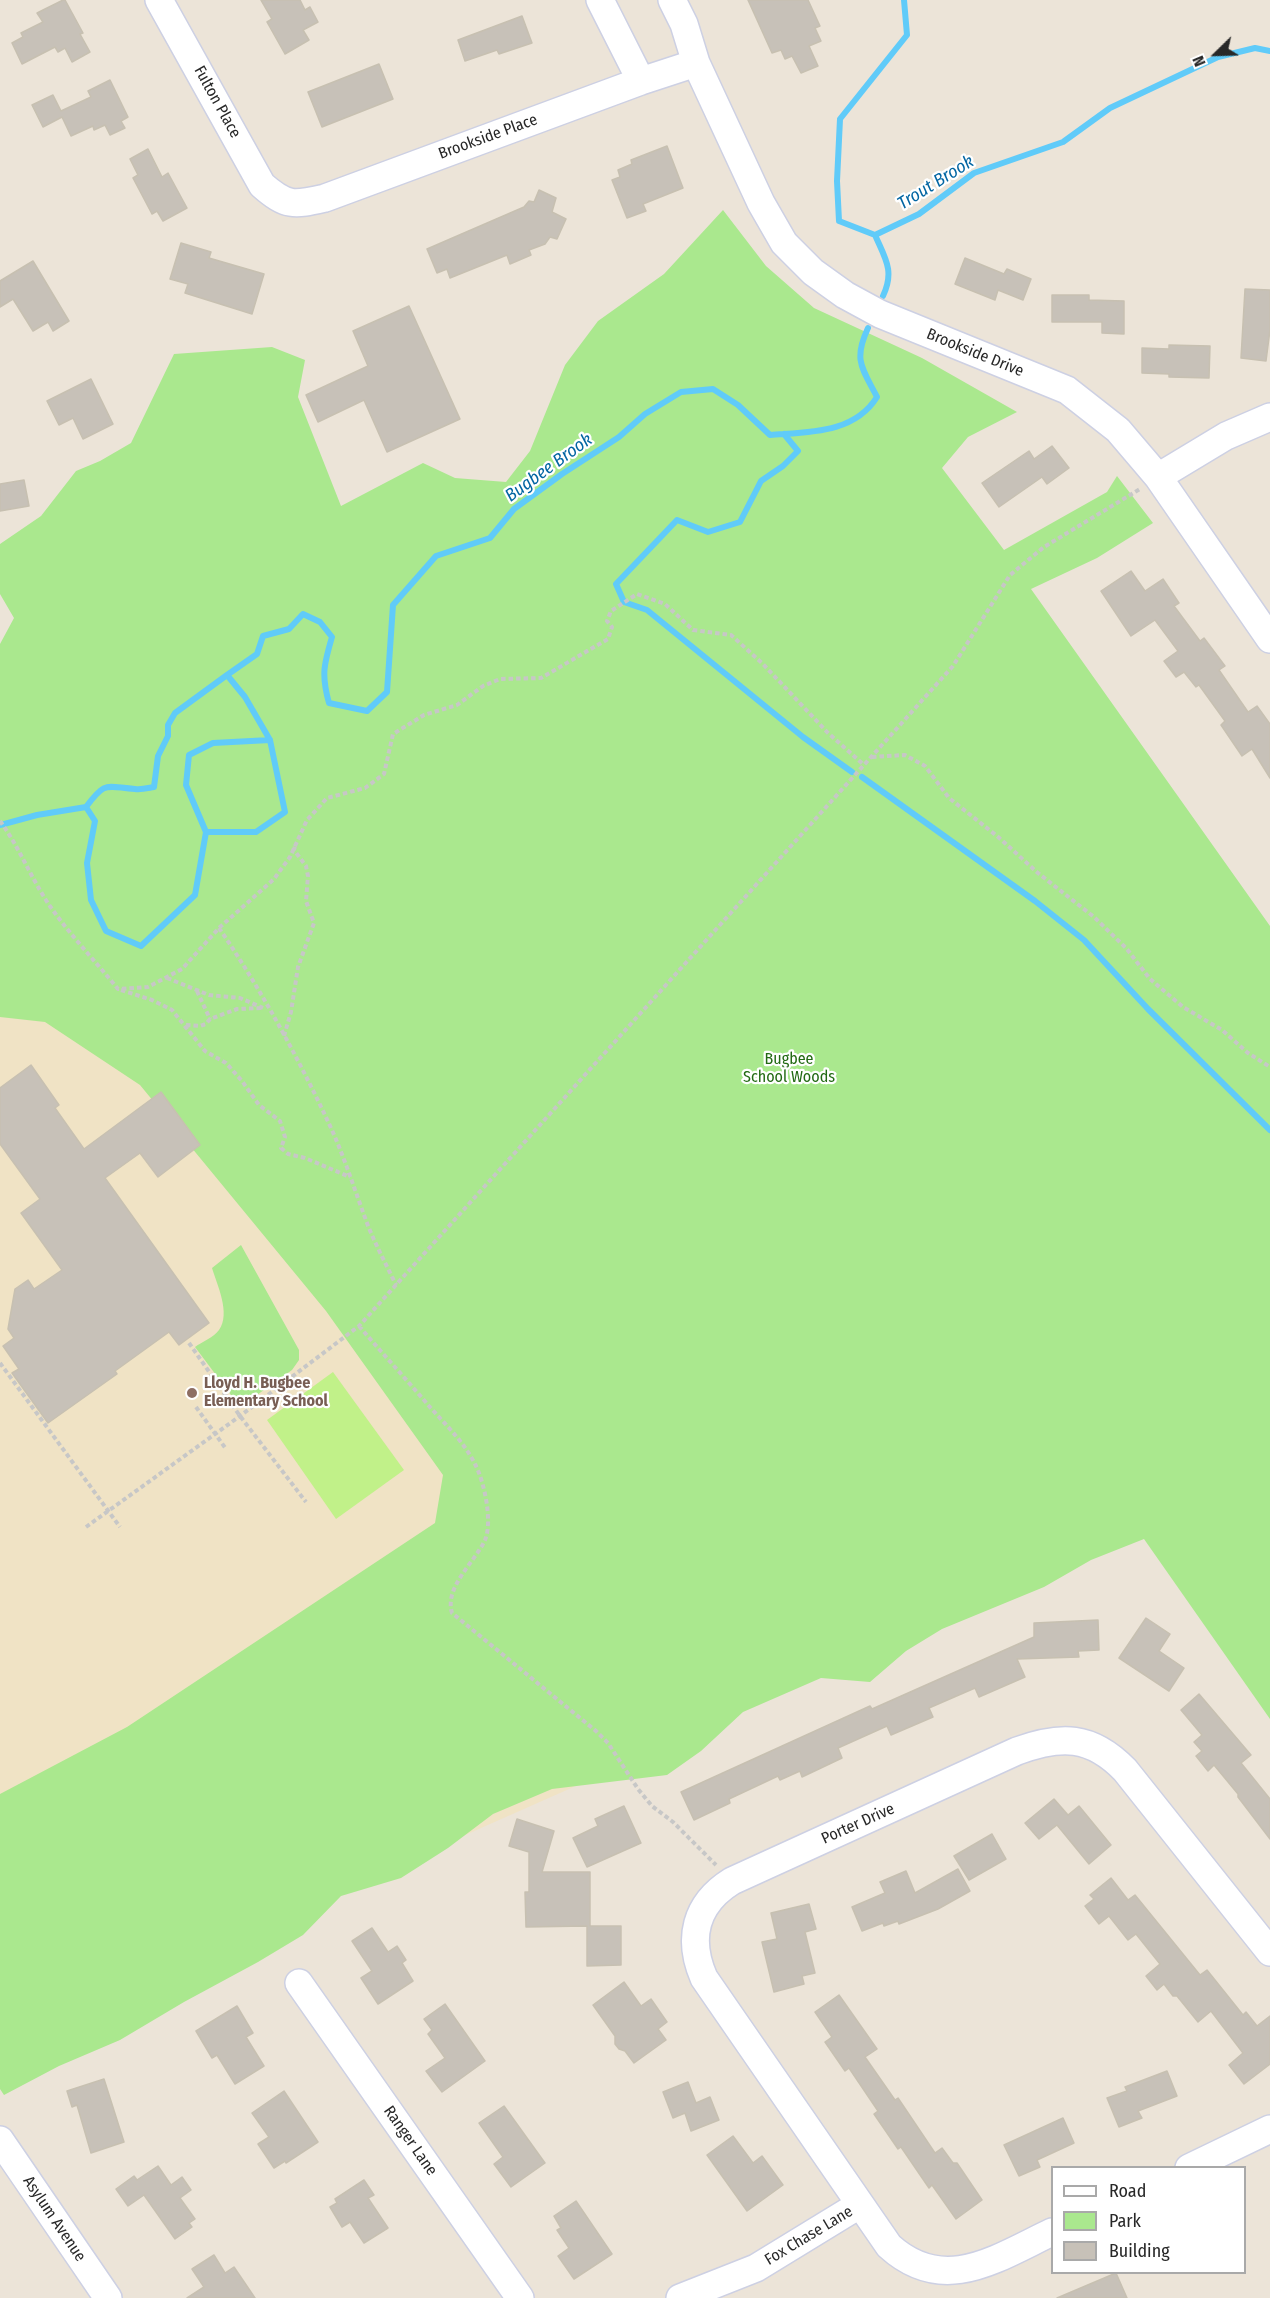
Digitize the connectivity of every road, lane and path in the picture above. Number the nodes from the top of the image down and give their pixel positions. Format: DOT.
graph roads {
  1 [pos="159,0"];
  2 [pos="600,0"];
  3 [pos="672,0"];
  4 [pos="696,63"];
  5 [pos="641,81"];
  6 [pos="280,200"];
  7 [pos="1270,417"];
  8 [pos="1158,477"];
  9 [pos="1270,639"];
  10 [pos="872,757"];
  11 [pos="864,765"];
  12 [pos="0,821"];
  13 [pos="295,845"];
  14 [pos="219,928"];
  15 [pos="166,978"];
  16 [pos="118,989"];
  17 [pos="197,991"];
  18 [pos="262,1008"];
  19 [pos="270,1010"];
  20 [pos="210,1019"];
  21 [pos="185,1025"];
  22 [pos="284,1036"];
  23 [pos="1270,1067"];
  24 [pos="352,1177"];
  25 [pos="396,1285"];
  26 [pos="359,1326"];
  27 [pos="189,1343"];
  28 [pos="0,1363"];
  29 [pos="196,1407"];
  30 [pos="240,1416"];
  31 [pos="214,1433"];
  32 [pos="226,1449"];
  33 [pos="306,1502"];
  34 [pos="107,1510"];
  35 [pos="86,1527"];
  36 [pos="120,1527"];
  37 [pos="716,1865"];
  38 [pos="1270,1952"];
  39 [pos="298,1983"];
  40 [pos="1270,2129"];
  41 [pos="0,2140"];
  42 [pos="1193,2166"];
  43 [pos="859,2205"];
  44 [pos="1051,2233"];
  45 [pos="108,2298"];
  46 [pos="520,2298"];
  47 [pos="680,2298"];
  1 -- 6 [label="street, Fulton Place"];
  2 -- 5 [label="street"];
  3 -- 4 [label="street, Brookside Drive"];
  4 -- 5 [label="street, Brookside Place"];
  4 -- 8 [label="street, Brookside Drive"];
  5 -- 6 [label="street, Brookside Place"];
  7 -- 8 [label="street"];
  8 -- 9 [label="street, Brookside Drive"];
  8 -- 10 [label="path"];
  10 -- 11 [label="path"];
  10 -- 23 [label="path"];
  11 -- 13 [label="path"];
  11 -- 25 [label="path"];
  12 -- 16 [label="path"];
  13 -- 14 [label="path"];
  13 -- 22 [label="path"];
  14 -- 15 [label="path"];
  14 -- 19 [label="path"];
  15 -- 16 [label="path"];
  15 -- 17 [label="path"];
  16 -- 21 [label="path"];
  17 -- 18 [label="path"];
  17 -- 20 [label="path"];
  18 -- 19 [label="path"];
  18 -- 20 [label="path"];
  19 -- 22 [label="path"];
  20 -- 21 [label="path"];
  21 -- 24 [label="path"];
  22 -- 24 [label="path"];
  24 -- 25 [label="path"];
  25 -- 26 [label="path"];
  26 -- 30 [label="path"];
  26 -- 37 [label="path"];
  27 -- 30 [label="path"];
  28 -- 34 [label="path"];
  29 -- 31 [label="path"];
  30 -- 31 [label="path"];
  30 -- 33 [label="path"];
  31 -- 32 [label="path"];
  31 -- 34 [label="path"];
  34 -- 35 [label="path"];
  34 -- 36 [label="path"];
  38 -- 43 [label="street, Porter Drive"];
  39 -- 46 [label="street, Ranger Lane"];
  40 -- 42 [label="street"];
  41 -- 45 [label="street, Asylum Avenue"];
  43 -- 44 [label="street, Fox Chase Lane"];
  43 -- 47 [label="street, Fox Chase Lane"];
}
